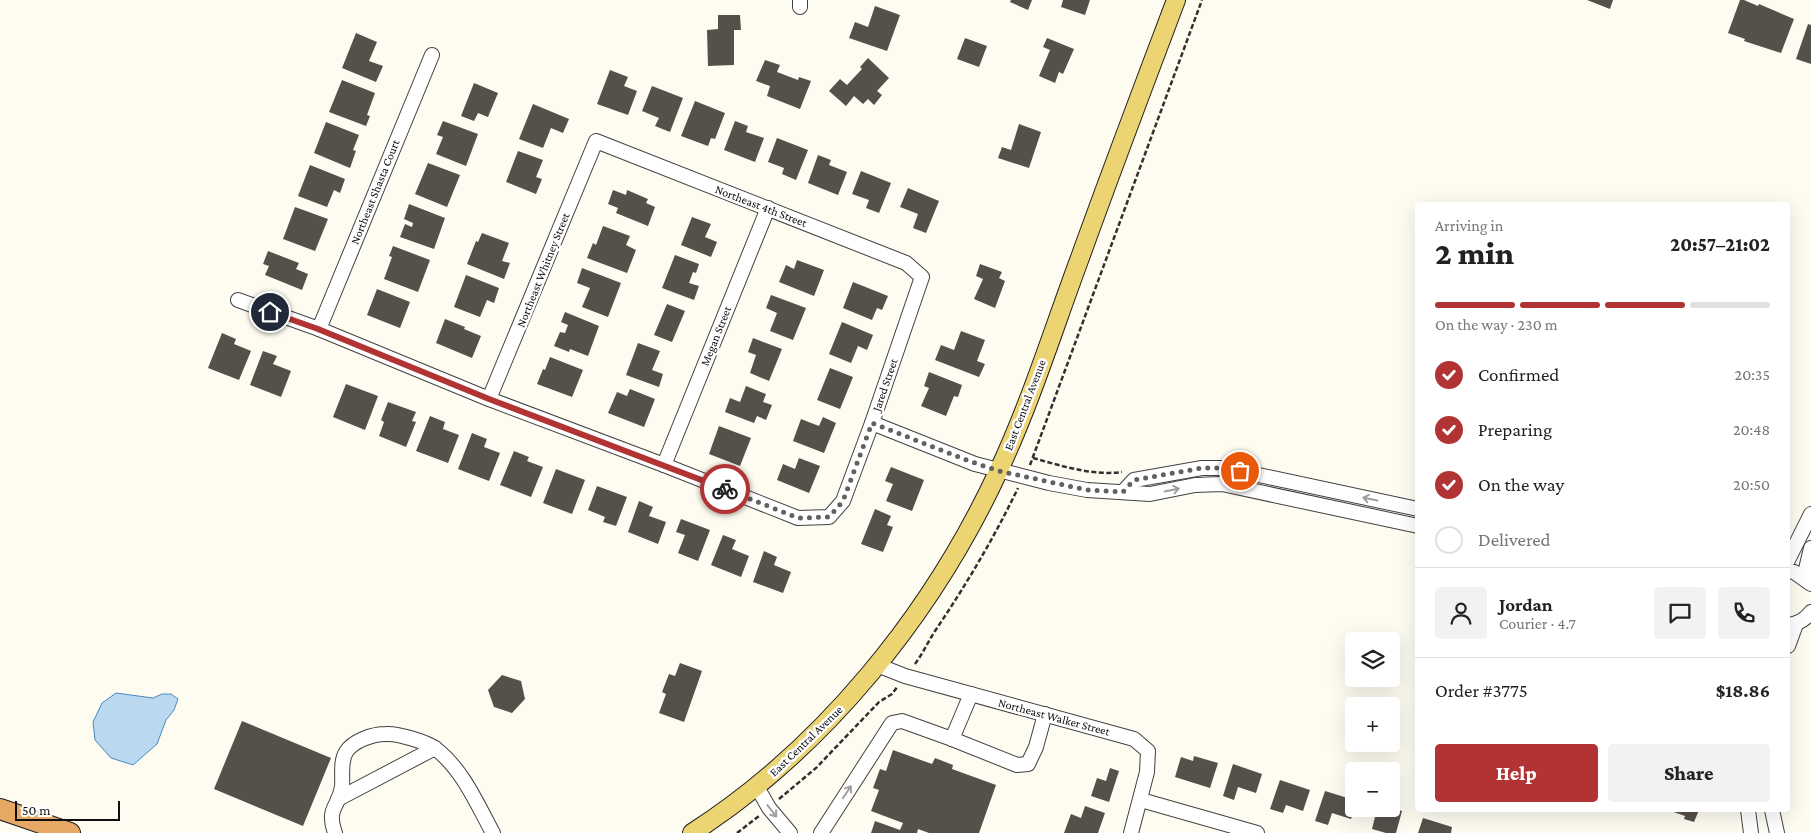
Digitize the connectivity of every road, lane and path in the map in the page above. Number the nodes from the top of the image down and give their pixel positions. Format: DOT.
graph roads {
  1 [pos="1176,0"];
  2 [pos="432,55"];
  3 [pos="596,141"];
  4 [pos="768,208"];
  5 [pos="922,277"];
  6 [pos="238,300"];
  7 [pos="318,329"];
  8 [pos="489,399"];
  9 [pos="872,423"];
  10 [pos="664,465"];
  11 [pos="999,471"];
  12 [pos="1123,492"];
  13 [pos="1415,508"];
  14 [pos="1811,514"];
  15 [pos="1415,525"];
  16 [pos="1811,548"];
  17 [pos="1790,556"];
  18 [pos="1790,571"];
  19 [pos="1809,582"];
  20 [pos="1802,620"];
  21 [pos="1790,642"];
  22 [pos="877,665"];
  23 [pos="971,694"];
  24 [pos="1045,714"];
  25 [pos="952,740"];
  26 [pos="435,748"];
  27 [pos="757,787"];
  28 [pos="338,799"];
  29 [pos="1141,800"];
  30 [pos="0,810"];
  31 [pos="1748,812"];
  32 [pos="1772,812"];
  33 [pos="70,833"];
  34 [pos="335,833"];
  35 [pos="493,833"];
  36 [pos="692,833"];
  37 [pos="790,833"];
  38 [pos="821,833"];
  39 [pos="1131,833"];
  40 [pos="1257,833"];
  41 [pos="1751,833"];
  42 [pos="1777,833"];
  1 -- 11 [label="main road, East Central Avenue"];
  2 -- 7 [label="street, Northeast Shasta Court"];
  3 -- 4 [label="street, Northeast 4th Street"];
  3 -- 8 [label="street, Northeast Whitney Street"];
  4 -- 5 [label="street, Northeast 4th Street"];
  4 -- 10 [label="street, Megan Street"];
  5 -- 9 [label="street, Jared Street"];
  6 -- 7 [label="street"];
  7 -- 8 [label="street"];
  8 -- 10 [label="street"];
  9 -- 10 [label="street, Jared Street"];
  9 -- 11 [label="street"];
  11 -- 12 [label="street"];
  11 -- 22 [label="main road, East Central Avenue"];
  13 -- 12 [label="street, one-way"];
  12 -- 15 [label="street, one-way"];
  14 -- 17 [label="street"];
  16 -- 19 [label="street"];
  18 -- 19 [label="street"];
  20 -- 21 [label="street"];
  22 -- 23 [label="street, Northeast Walker Street"];
  22 -- 27 [label="main road, East Central Avenue"];
  23 -- 24 [label="street, Northeast Walker Street"];
  23 -- 25 [label="street"];
  24 -- 25 [label="street"];
  24 -- 29 [label="street, Northeast Walker Street"];
  38 -- 25 [label="street, one-way"];
  26 -- 28 [label="street"];
  26 -- 28 [label="street"];
  26 -- 35 [label="street"];
  27 -- 36 [label="main road, East Central Avenue"];
  27 -- 37 [label="street, one-way"];
  28 -- 34 [label="street"];
  29 -- 39 [label="street, Northeast Walker Street"];
  29 -- 40 [label="street"];
  30 -- 33 [label="highway"];
  31 -- 41 [label="street"];
  32 -- 42 [label="street"];
}
